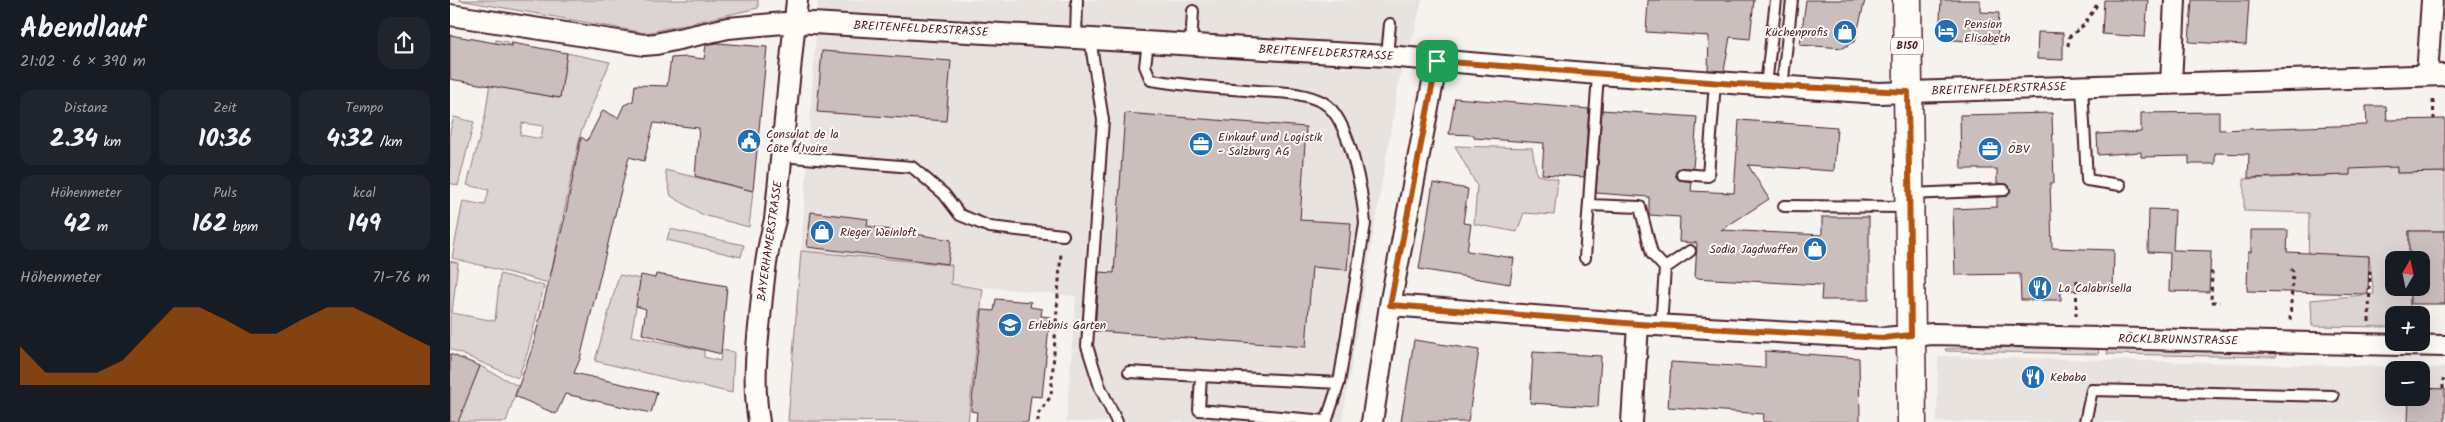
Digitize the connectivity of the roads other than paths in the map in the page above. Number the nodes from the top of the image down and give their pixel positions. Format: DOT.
graph roads {
  1 [pos="797,0"];
  2 [pos="1076,0"];
  3 [pos="1776,0"];
  4 [pos="1792,0"];
  5 [pos="1907,0"];
  6 [pos="2175,0"];
  7 [pos="2432,0"];
  8 [pos="1193,11"];
  9 [pos="450,15"];
  10 [pos="795,22"];
  11 [pos="1390,24"];
  12 [pos="1083,39"];
  13 [pos="1148,42"];
  14 [pos="1191,45"];
  15 [pos="1387,56"];
  16 [pos="1437,61"];
  17 [pos="1598,74"];
  18 [pos="2436,76"];
  19 [pos="1715,82"];
  20 [pos="2170,84"];
  21 [pos="1774,86"];
  22 [pos="2082,86"];
  23 [pos="1908,92"];
  24 [pos="781,156"];
  25 [pos="1682,174"];
  26 [pos="2120,185"];
  27 [pos="2004,190"];
  28 [pos="1909,201"];
  29 [pos="1589,204"];
  30 [pos="1784,206"];
  31 [pos="1062,235"];
  32 [pos="1690,251"];
  33 [pos="1585,258"];
  34 [pos="1665,268"];
  35 [pos="1390,305"];
  36 [pos="1638,324"];
  37 [pos="1661,326"];
  38 [pos="1911,335"];
  39 [pos="2445,346"];
  40 [pos="1129,372"];
  41 [pos="1201,376"];
  42 [pos="1339,382"];
  43 [pos="2333,396"];
  44 [pos="1326,421"];
  45 [pos="759,422"];
  46 [pos="1117,422"];
  47 [pos="1372,422"];
  48 [pos="1632,422"];
  49 [pos="1912,422"];
  50 [pos="2085,422"];
  1 -- 10 [label="street, BAYERHAMERSTRASSE"];
  2 -- 12 [label="lane"];
  3 -- 21 [label="lane"];
  4 -- 21 [label="lane"];
  5 -- 23 [label="main road, B150"];
  6 -- 20 [label="street"];
  7 -- 18 [label="street"];
  8 -- 14 [label="lane"];
  9 -- 10 [label="street, BREITENFELDERSTRASSE"];
  10 -- 12 [label="street, BREITENFELDERSTRASSE"];
  10 -- 24 [label="street, BAYERHAMERSTRASSE"];
  11 -- 15 [label="lane"];
  12 -- 13 [label="street, BREITENFELDERSTRASSE"];
  12 -- 46 [label="lane"];
  13 -- 14 [label="street, BREITENFELDERSTRASSE"];
  13 -- 42 [label="lane"];
  14 -- 15 [label="street, BREITENFELDERSTRASSE"];
  15 -- 16 [label="street, BREITENFELDERSTRASSE"];
  16 -- 17 [label="street, BREITENFELDERSTRASSE"];
  16 -- 35 [label="street"];
  17 -- 19 [label="street, BREITENFELDERSTRASSE"];
  17 -- 29 [label="lane"];
  18 -- 20 [label="street, BREITENFELDERSTRASSE"];
  19 -- 21 [label="street, BREITENFELDERSTRASSE"];
  19 -- 25 [label="lane"];
  20 -- 22 [label="street, BREITENFELDERSTRASSE"];
  21 -- 23 [label="street, BREITENFELDERSTRASSE"];
  22 -- 23 [label="street, BREITENFELDERSTRASSE"];
  22 -- 26 [label="lane"];
  23 -- 28 [label="main road, B150"];
  24 -- 31 [label="lane"];
  24 -- 45 [label="street, BAYERHAMERSTRASSE"];
  27 -- 28 [label="lane"];
  28 -- 30 [label="lane"];
  28 -- 38 [label="main road, B150"];
  29 -- 33 [label="lane"];
  29 -- 34 [label="lane"];
  32 -- 34 [label="lane"];
  34 -- 37 [label="lane"];
  35 -- 36 [label="street, RÖCKLBRUNNSTRASSE"];
  35 -- 47 [label="street"];
  36 -- 37 [label="street, RÖCKLBRUNNSTRASSE"];
  36 -- 48 [label="street"];
  37 -- 38 [label="street, RÖCKLBRUNNSTRASSE"];
  38 -- 39 [label="street, RÖCKLBRUNNSTRASSE"];
  38 -- 49 [label="main road, B150"];
  40 -- 41 [label="lane"];
  41 -- 42 [label="lane"];
  41 -- 44 [label="lane"];
  42 -- 44 [label="lane"];
  43 -- 50 [label="lane"];
}
